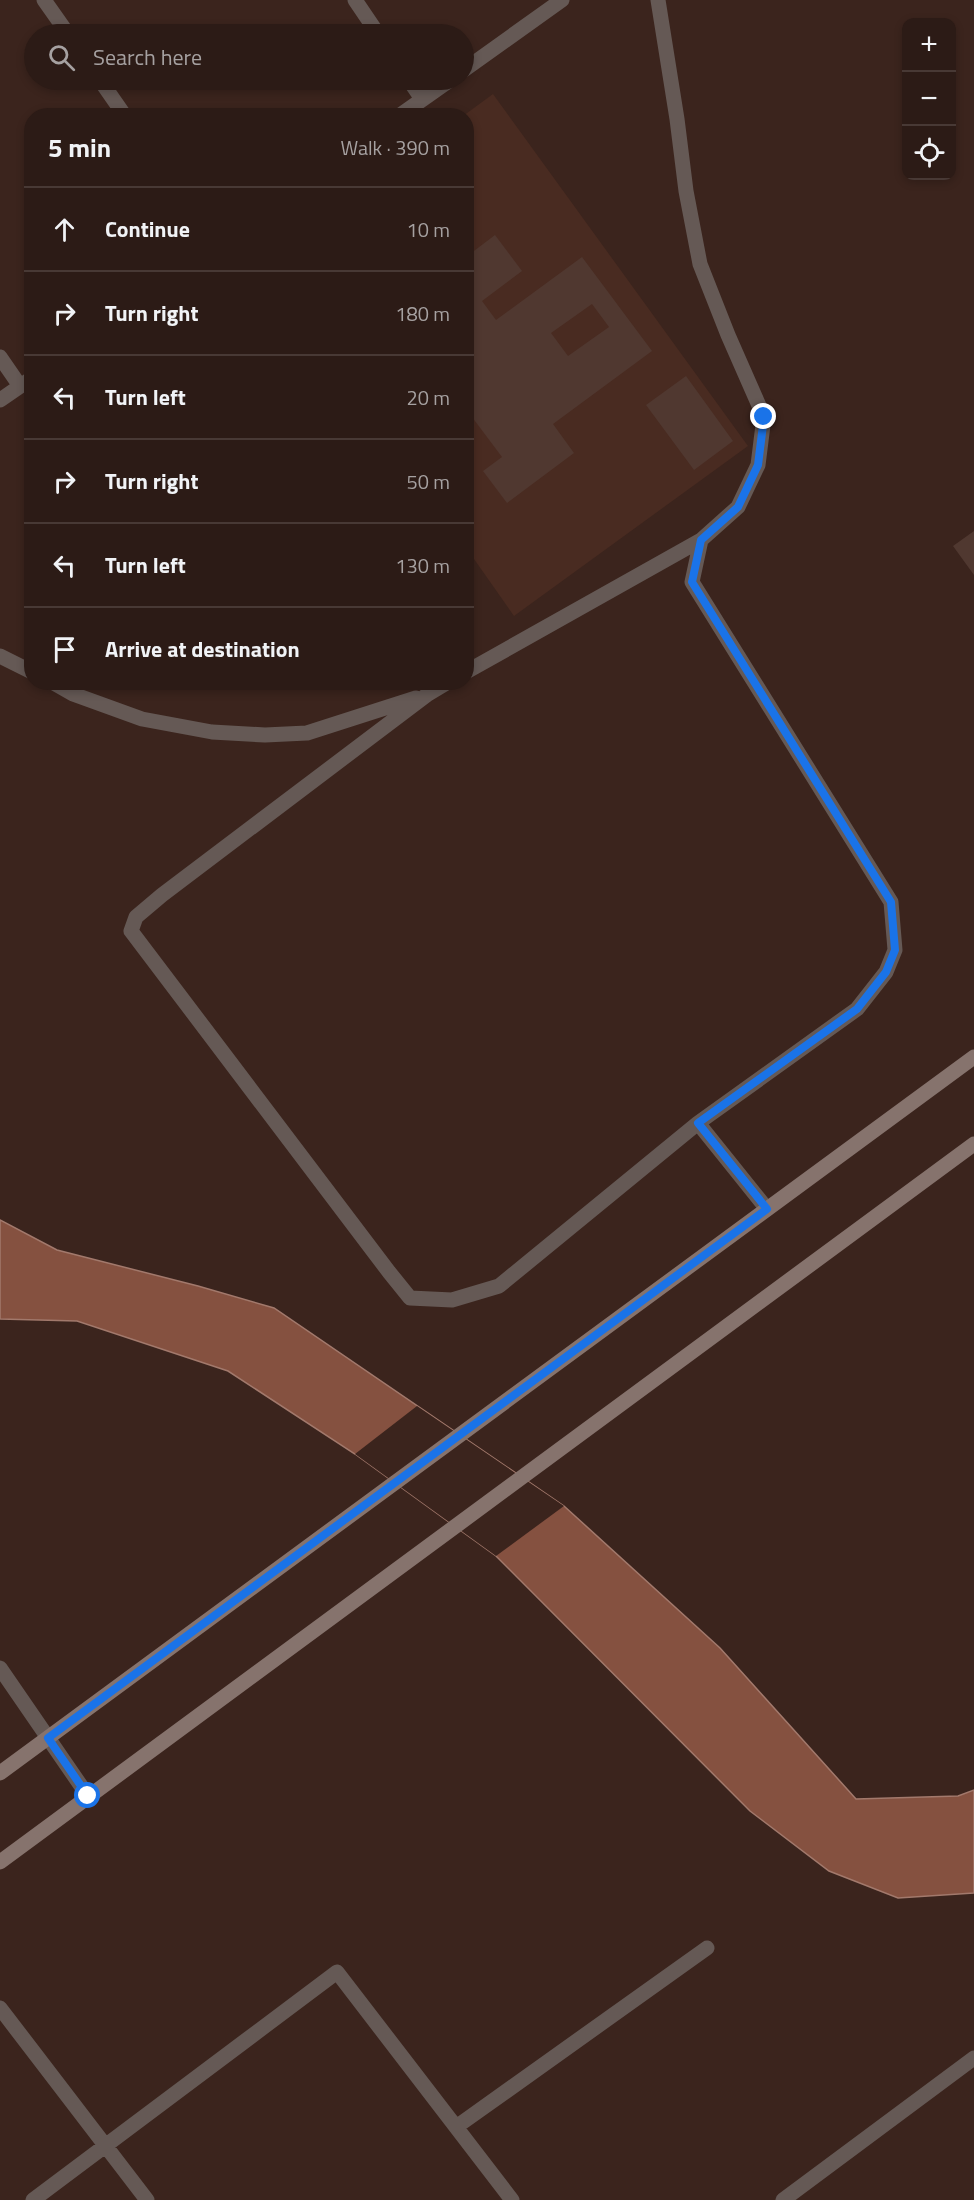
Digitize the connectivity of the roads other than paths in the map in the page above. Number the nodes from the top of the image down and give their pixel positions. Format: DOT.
graph roads {
  1 [pos="44,0"];
  2 [pos="355,0"];
  3 [pos="562,0"];
  4 [pos="657,0"];
  5 [pos="61,24"];
  6 [pos="371,24"];
  7 [pos="474,63"];
  8 [pos="107,90"];
  9 [pos="416,90"];
  10 [pos="435,90"];
  11 [pos="422,99"];
  12 [pos="119,108"];
  13 [pos="410,108"];
  14 [pos="0,357"];
  15 [pos="24,380"];
  16 [pos="24,383"];
  17 [pos="0,400"];
  18 [pos="701,540"];
  19 [pos="0,656"];
  20 [pos="24,668"];
  21 [pos="474,668"];
  22 [pos="66,690"];
  23 [pos="435,690"];
  24 [pos="428,694"];
  25 [pos="974,1057"];
  26 [pos="698,1123"];
  27 [pos="974,1144"];
  28 [pos="767,1209"];
  29 [pos="0,1668"];
  30 [pos="48,1738"];
  31 [pos="0,1773"];
  32 [pos="88,1796"];
  33 [pos="0,1862"];
  34 [pos="707,1948"];
  35 [pos="0,2008"];
  36 [pos="974,2058"];
  37 [pos="456,2127"];
  38 [pos="106,2146"];
  39 [pos="33,2200"];
  40 [pos="147,2200"];
  41 [pos="512,2200"];
  42 [pos="783,2200"];
  1 -- 5 [label="street"];
  2 -- 6 [label="street"];
  3 -- 7 [label="street"];
  4 -- 18 [label="street"];
  8 -- 12 [label="street"];
  9 -- 11 [label="street"];
  10 -- 11 [label="street"];
  11 -- 13 [label="street"];
  14 -- 15 [label="street"];
  16 -- 17 [label="street"];
  18 -- 21 [label="street"];
  18 -- 26 [label="street"];
  19 -- 20 [label="street"];
  22 -- 24 [label="street"];
  23 -- 24 [label="street"];
  24 -- 26 [label="street"];
  25 -- 28 [label="main road"];
  26 -- 28 [label="street"];
  27 -- 32 [label="main road"];
  28 -- 30 [label="main road"];
  29 -- 30 [label="street"];
  30 -- 31 [label="main road"];
  30 -- 32 [label="street"];
  32 -- 33 [label="main road"];
  34 -- 37 [label="street"];
  35 -- 38 [label="street"];
  36 -- 42 [label="street"];
  37 -- 38 [label="street"];
  37 -- 41 [label="street"];
  38 -- 39 [label="street"];
  38 -- 40 [label="street"];
}
